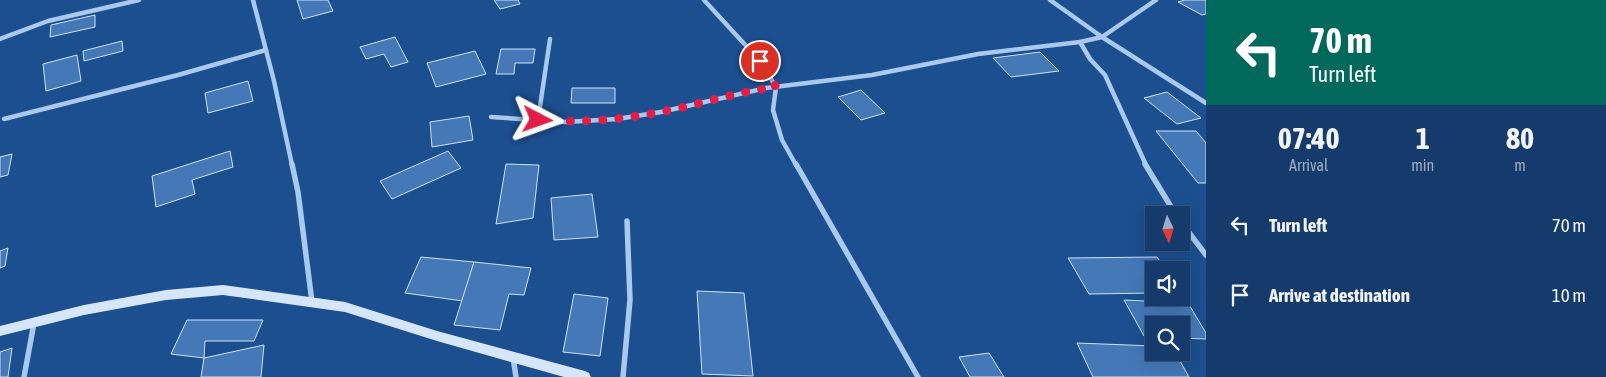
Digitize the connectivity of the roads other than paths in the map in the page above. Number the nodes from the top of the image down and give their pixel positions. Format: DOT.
graph roads {
  1 [pos="139,0"];
  2 [pos="253,0"];
  3 [pos="704,0"];
  4 [pos="1050,0"];
  5 [pos="1156,0"];
  6 [pos="1102,37"];
  7 [pos="550,39"];
  8 [pos="0,40"];
  9 [pos="1080,42"];
  10 [pos="266,50"];
  11 [pos="776,87"];
  12 [pos="1206,103"];
  13 [pos="491,117"];
  14 [pos="4,118"];
  15 [pos="538,120"];
  16 [pos="1171,206"];
  17 [pos="627,221"];
  18 [pos="1190,234"];
  19 [pos="1206,255"];
  20 [pos="312,302"];
  21 [pos="34,322"];
  22 [pos="0,331"];
  23 [pos="513,356"];
  24 [pos="24,377"];
  25 [pos="516,377"];
  26 [pos="585,377"];
  27 [pos="623,377"];
  28 [pos="918,377"];
  1 -- 8 [label="street"];
  2 -- 10 [label="street"];
  3 -- 11 [label="street"];
  4 -- 6 [label="street"];
  5 -- 6 [label="street"];
  6 -- 9 [label="street"];
  6 -- 12 [label="street"];
  7 -- 15 [label="street"];
  9 -- 11 [label="street"];
  9 -- 16 [label="street"];
  10 -- 14 [label="street"];
  10 -- 20 [label="street"];
  11 -- 15 [label="street"];
  11 -- 28 [label="street"];
  13 -- 15 [label="street"];
  17 -- 27 [label="street"];
  18 -- 19 [label="street"];
  20 -- 21 [label="street"];
  20 -- 23 [label="street"];
  21 -- 22 [label="street"];
  21 -- 24 [label="street"];
  23 -- 25 [label="street"];
  23 -- 26 [label="street"];
}
